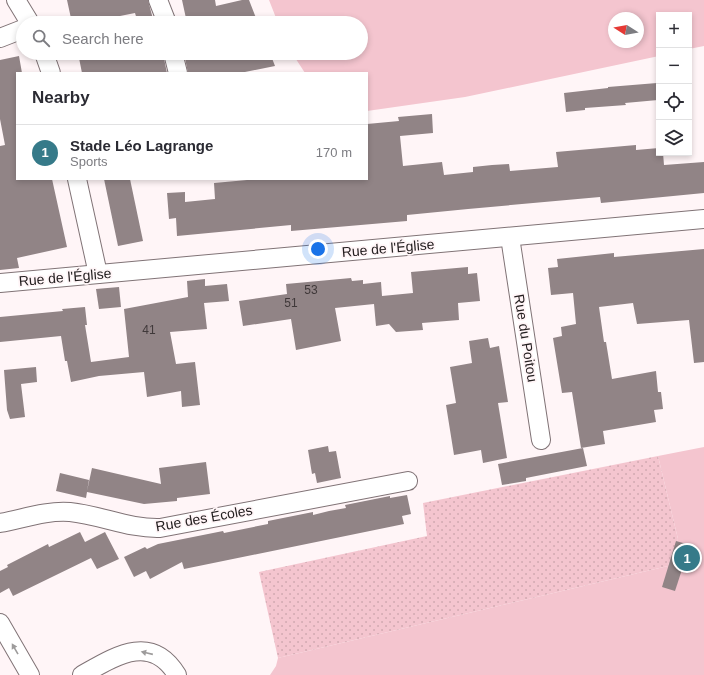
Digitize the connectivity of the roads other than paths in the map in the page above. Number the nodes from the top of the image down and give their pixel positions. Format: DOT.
graph roads {
  1 [pos="16,0"];
  2 [pos="158,0"];
  3 [pos="26,16"];
  4 [pos="164,16"];
  5 [pos="16,32"];
  6 [pos="0,38"];
  7 [pos="46,60"];
  8 [pos="175,60"];
  9 [pos="51,72"];
  10 [pos="178,72"];
  11 [pos="77,180"];
  12 [pos="704,219"];
  13 [pos="510,237"];
  14 [pos="98,274"];
  15 [pos="0,283"];
  16 [pos="541,440"];
  17 [pos="408,481"];
  18 [pos="0,523"];
  19 [pos="0,623"];
  20 [pos="30,675"];
  21 [pos="82,675"];
  22 [pos="177,675"];
  1 -- 3 [label="street"];
  2 -- 4 [label="street"];
  5 -- 6 [label="street"];
  7 -- 9 [label="street"];
  8 -- 10 [label="street"];
  11 -- 14 [label="street"];
  12 -- 13 [label="street, Rue de l'Église"];
  13 -- 14 [label="street, Rue de l'Église"];
  13 -- 16 [label="street, Rue du Poitou"];
  14 -- 15 [label="street, Rue de l'Église"];
  17 -- 18 [label="street, Rue des Écoles"];
  20 -- 19 [label="street, one-way"];
  22 -- 21 [label="street, one-way"];
}
